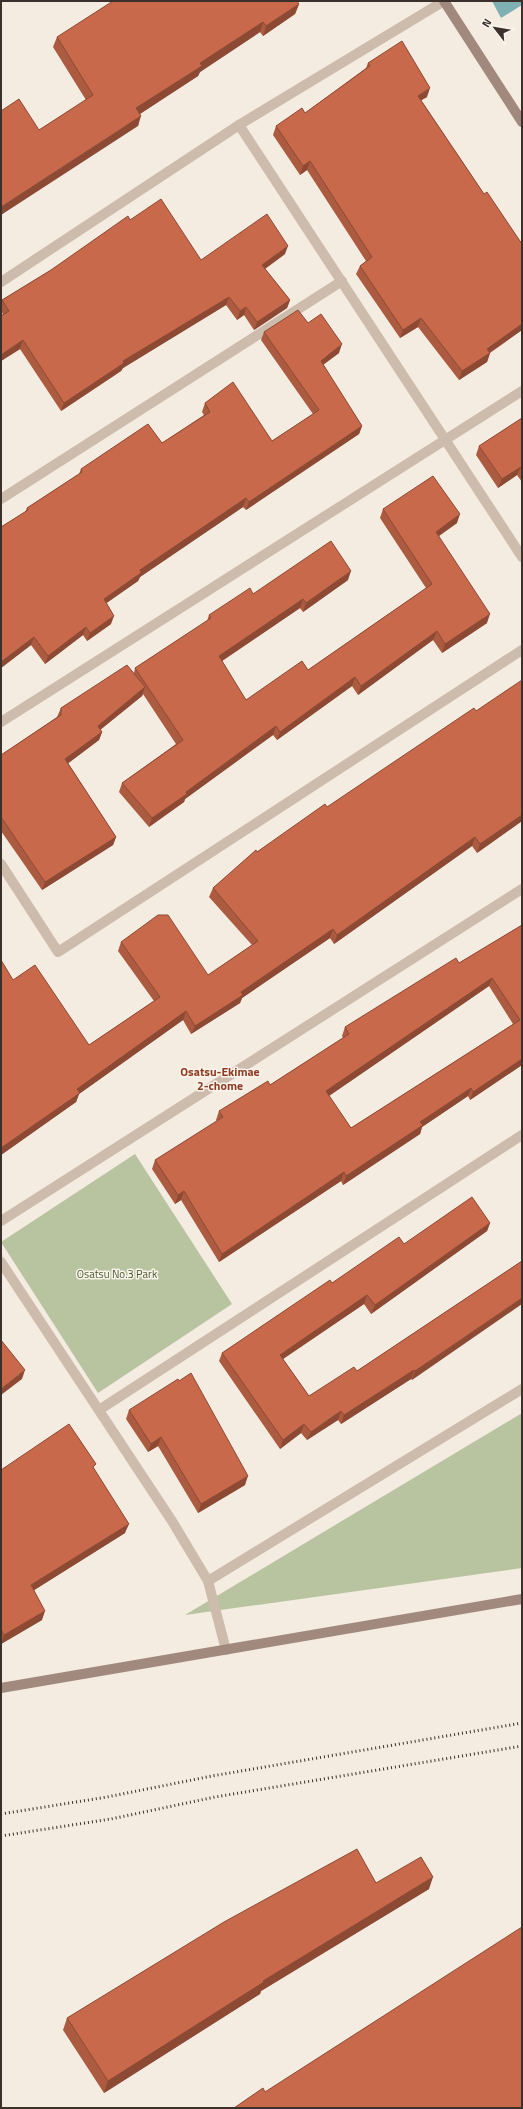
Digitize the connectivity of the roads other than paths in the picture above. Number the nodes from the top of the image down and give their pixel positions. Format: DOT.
graph roads {
  1 [pos="444,1"];
  2 [pos="522,122"];
  3 [pos="239,125"];
  4 [pos="342,281"];
  5 [pos="1,282"];
  6 [pos="522,391"];
  7 [pos="446,440"];
  8 [pos="1,499"];
  9 [pos="522,557"];
  10 [pos="522,650"];
  11 [pos="1,722"];
  12 [pos="1,864"];
  13 [pos="522,889"];
  14 [pos="522,1135"];
  15 [pos="1,1221"];
  16 [pos="1,1262"];
  17 [pos="522,1389"];
  18 [pos="98,1410"];
  19 [pos="208,1580"];
  20 [pos="522,1599"];
  21 [pos="226,1650"];
  22 [pos="1,1687"];
  1 -- 2 [label="street"];
  1 -- 3 [label="street"];
  3 -- 4 [label="street"];
  3 -- 5 [label="street"];
  4 -- 7 [label="street"];
  4 -- 8 [label="street"];
  6 -- 7 [label="street"];
  7 -- 9 [label="street"];
  7 -- 11 [label="street"];
  10 -- 12 [label="street"];
  13 -- 15 [label="street"];
  14 -- 18 [label="street"];
  16 -- 18 [label="street"];
  17 -- 19 [label="street"];
  18 -- 19 [label="street"];
  19 -- 21 [label="street"];
  20 -- 21 [label="street"];
  21 -- 22 [label="street"];
}
